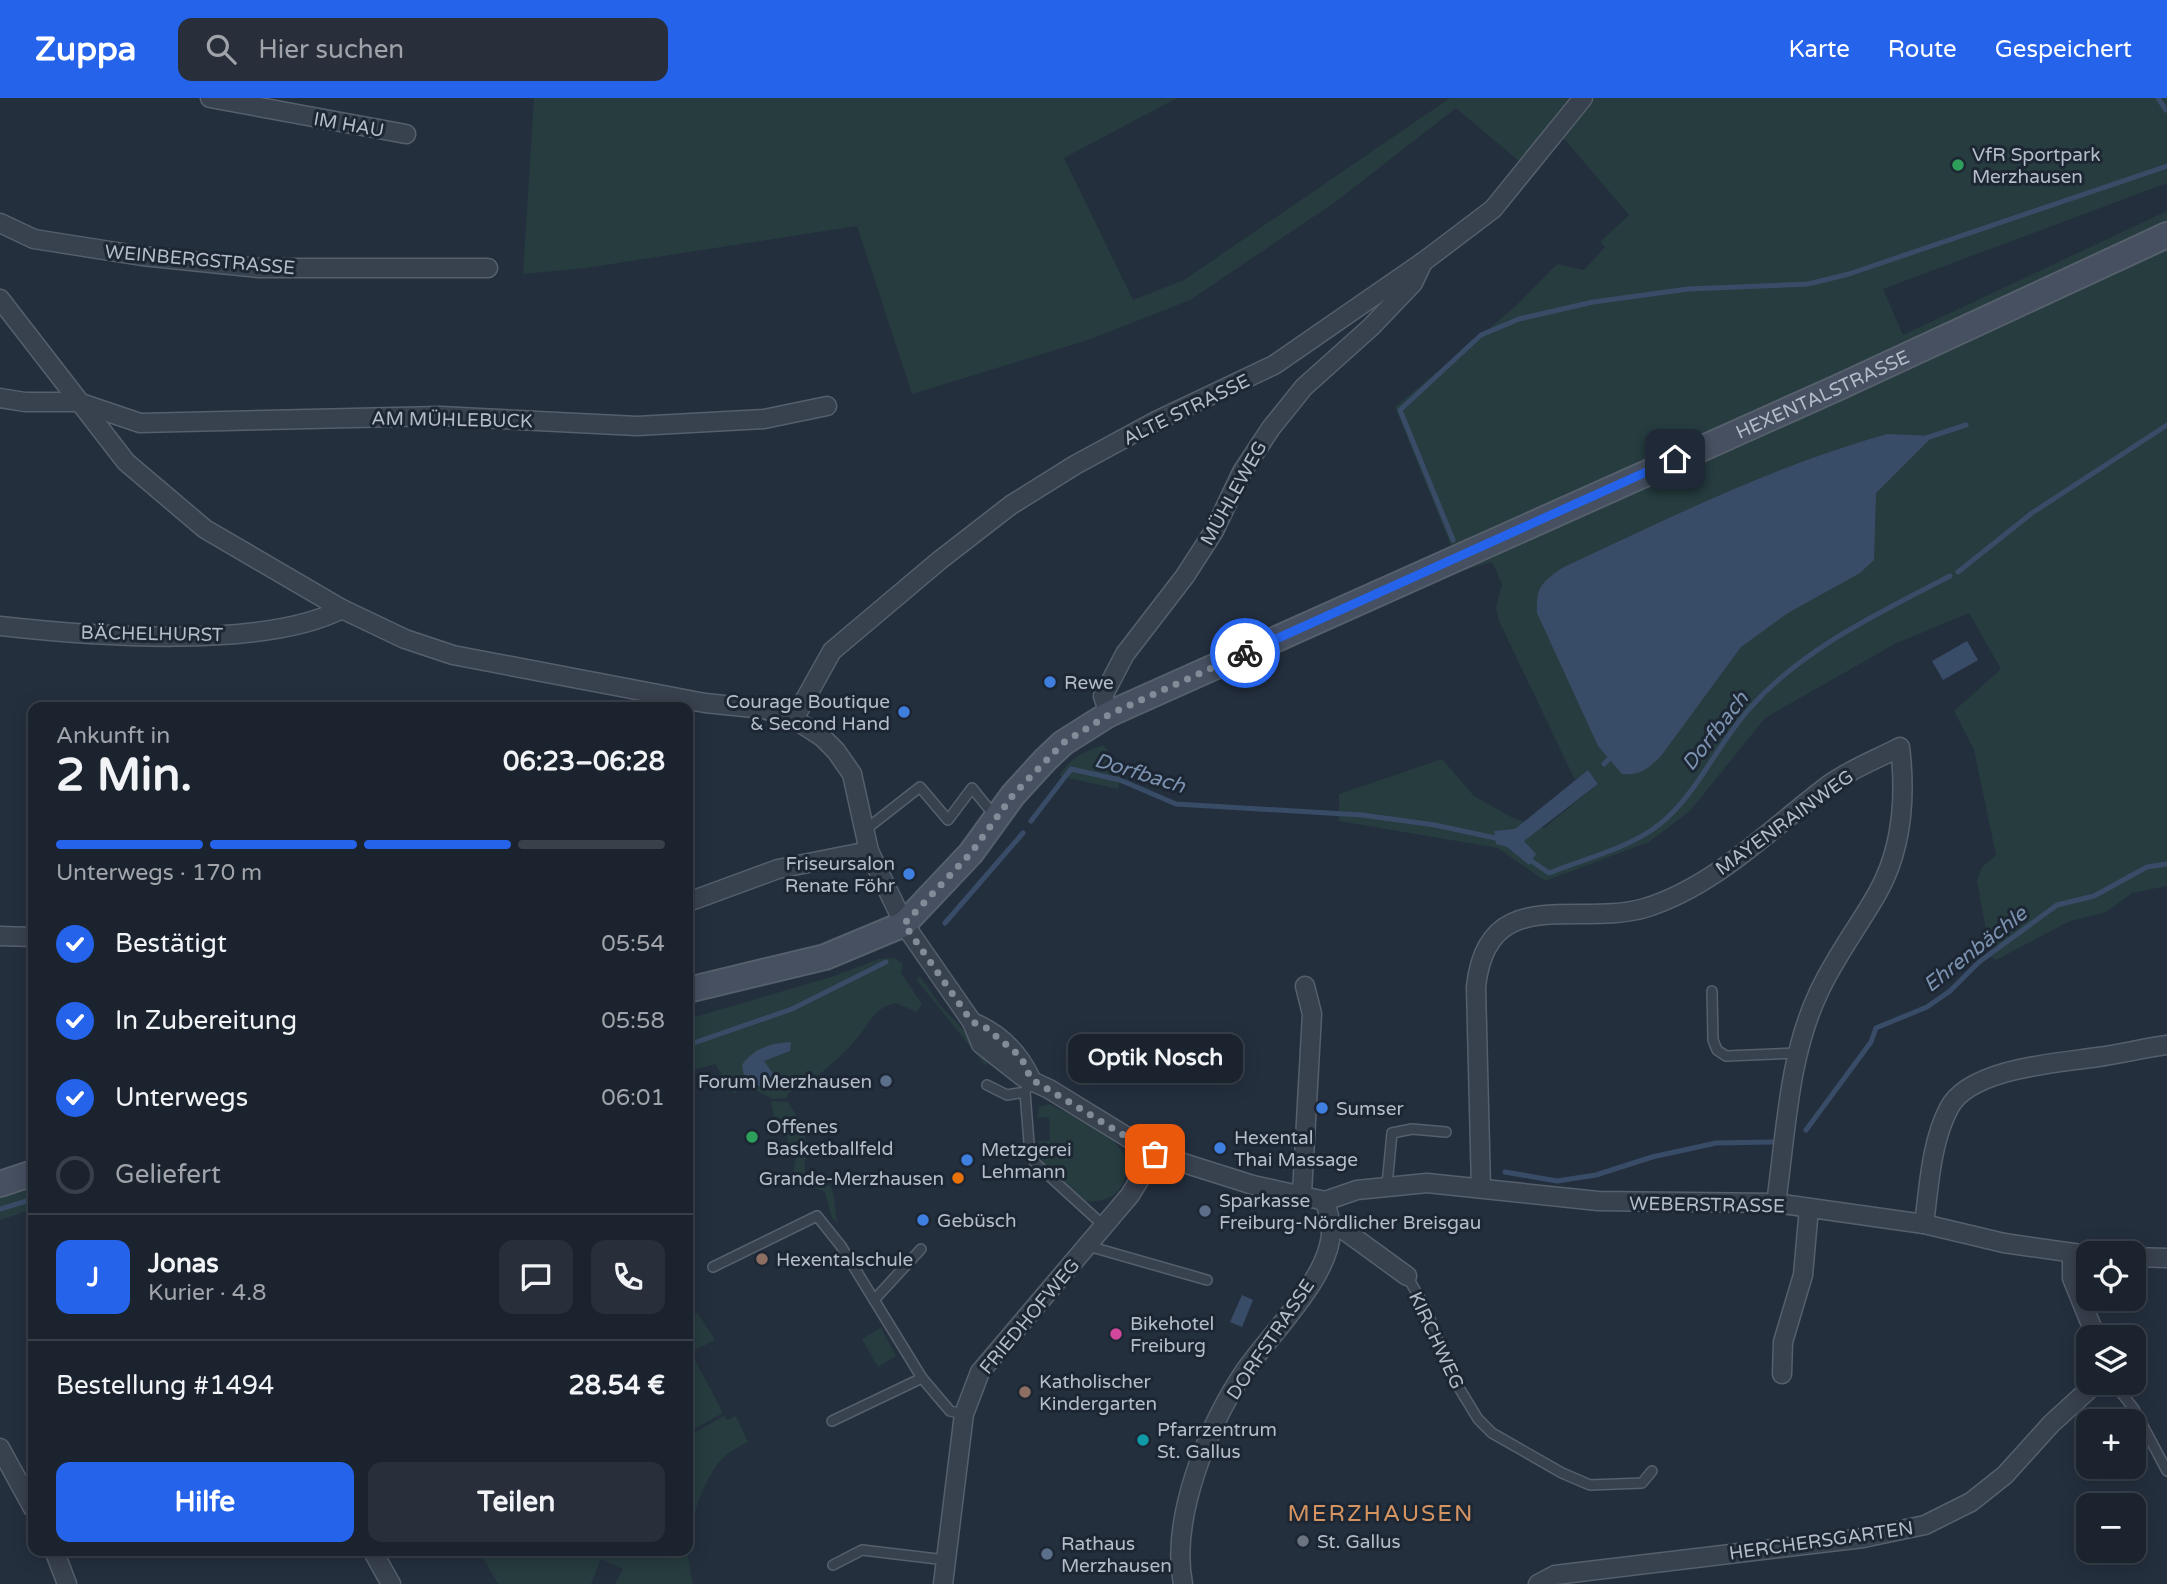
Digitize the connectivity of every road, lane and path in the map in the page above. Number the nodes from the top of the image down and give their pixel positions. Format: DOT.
graph roads {
  1 [pos="211,98"];
  2 [pos="1583,98"];
  3 [pos="406,134"];
  4 [pos="0,223"];
  5 [pos="2167,235"];
  6 [pos="1423,262"];
  7 [pos="488,268"];
  8 [pos="0,299"];
  9 [pos="0,398"];
  10 [pos="78,402"];
  11 [pos="827,405"];
  12 [pos="342,608"];
  13 [pos="0,626"];
  14 [pos="666,702"];
  15 [pos="693,703"];
  16 [pos="1110,714"];
  17 [pos="794,719"];
  18 [pos="996,817"];
  19 [pos="865,830"];
  20 [pos="869,850"];
  21 [pos="693,900"];
  22 [pos="904,924"];
  23 [pos="0,936"];
  24 [pos="28,937"];
  25 [pos="1305,986"];
  26 [pos="693,989"];
  27 [pos="1712,990"];
  28 [pos="2167,1045"];
  29 [pos="1798,1053"];
  30 [pos="988,1085"];
  31 [pos="1028,1085"];
  32 [pos="1446,1132"];
  33 [pos="1155,1154"];
  34 [pos="28,1174"];
  35 [pos="0,1184"];
  36 [pos="1387,1185"];
  37 [pos="1481,1188"];
  38 [pos="1302,1193"];
  39 [pos="1325,1200"];
  40 [pos="1776,1203"];
  41 [pos="1809,1208"];
  42 [pos="1924,1224"];
  43 [pos="1104,1226"];
  44 [pos="1331,1228"];
  45 [pos="1088,1246"];
  46 [pos="921,1249"];
  47 [pos="2076,1254"];
  48 [pos="2146,1257"];
  49 [pos="2167,1258"];
  50 [pos="713,1266"];
  51 [pos="2076,1266"];
  52 [pos="1407,1276"];
  53 [pos="1207,1280"];
  54 [pos="2076,1288"];
  55 [pos="874,1300"];
  56 [pos="1782,1374"];
  57 [pos="922,1378"];
  58 [pos="2083,1395"];
  59 [pos="2123,1395"];
  60 [pos="964,1414"];
  61 [pos="832,1421"];
  62 [pos="0,1448"];
  63 [pos="1652,1471"];
  64 [pos="2167,1471"];
  65 [pos="28,1499"];
  66 [pos="56,1556"];
  67 [pos="375,1556"];
  68 [pos="947,1560"];
  69 [pos="833,1565"];
  70 [pos="67,1584"];
  71 [pos="390,1584"];
  72 [pos="943,1584"];
  73 [pos="1183,1584"];
  74 [pos="1538,1584"];
  1 -- 3 [label="street, IM HAU"];
  2 -- 6 [label="street, ALTE STRASSE"];
  4 -- 7 [label="street, WEINBERGSTRASSE"];
  5 -- 16 [label="main road, HEXENTALSTRASSE"];
  6 -- 16 [label="street, MÜHLEWEG"];
  6 -- 17 [label="street, ALTE STRASSE"];
  8 -- 10 [label="street"];
  9 -- 10 [label="street, AM MÜHLEBUCK"];
  10 -- 11 [label="street, AM MÜHLEBUCK"];
  10 -- 12 [label="street"];
  12 -- 13 [label="street, BÄCHELHURST"];
  12 -- 14 [label="street"];
  15 -- 17 [label="street"];
  16 -- 18 [label="main road, HEXENTALSTRASSE"];
  17 -- 19 [label="street"];
  18 -- 19 [label="lane"];
  18 -- 22 [label="main road, HEXENTALSTRASSE"];
  19 -- 20 [label="street"];
  20 -- 21 [label="street"];
  20 -- 22 [label="street"];
  22 -- 26 [label="main road, HEXENTALSTRASSE"];
  22 -- 31 [label="street"];
  23 -- 24 [label="street"];
  25 -- 38 [label="street"];
  27 -- 29 [label="lane"];
  28 -- 42 [label="street"];
  29 -- 37 [label="street, MAYENRAINWEG"];
  29 -- 40 [label="street, MAYENRAINWEG"];
  30 -- 31 [label="lane"];
  31 -- 33 [label="street"];
  31 -- 43 [label="lane"];
  32 -- 36 [label="lane"];
  33 -- 38 [label="street"];
  33 -- 43 [label="street, FRIEDHOFWEG"];
  34 -- 35 [label="main road"];
  36 -- 37 [label="street, WEBERSTRASSE"];
  36 -- 39 [label="street, WEBERSTRASSE"];
  37 -- 40 [label="street, WEBERSTRASSE"];
  38 -- 39 [label="street"];
  39 -- 44 [label="street, DORFSTRASSE"];
  40 -- 41 [label="street, WEBERSTRASSE"];
  41 -- 42 [label="street, WEBERSTRASSE"];
  41 -- 56 [label="street"];
  42 -- 47 [label="street, WEBERSTRASSE"];
  43 -- 45 [label="street, FRIEDHOFWEG"];
  44 -- 52 [label="street, KIRCHWEG"];
  44 -- 73 [label="street, DORFSTRASSE"];
  45 -- 53 [label="lane"];
  45 -- 60 [label="street, FRIEDHOFWEG"];
  46 -- 55 [label="lane"];
  48 -- 49 [label="street"];
  50 -- 55 [label="lane"];
  51 -- 54 [label="street"];
  52 -- 63 [label="lane, KIRCHWEG"];
  55 -- 57 [label="lane"];
  57 -- 60 [label="lane"];
  57 -- 61 [label="lane"];
  58 -- 74 [label="street, HERCHERSGARTEN"];
  59 -- 64 [label="lane"];
  60 -- 68 [label="street, FRIEDHOFWEG"];
  62 -- 65 [label="street"];
  66 -- 70 [label="street"];
  67 -- 71 [label="street"];
  68 -- 69 [label="lane"];
  68 -- 72 [label="street, FRIEDHOFWEG"];
}
